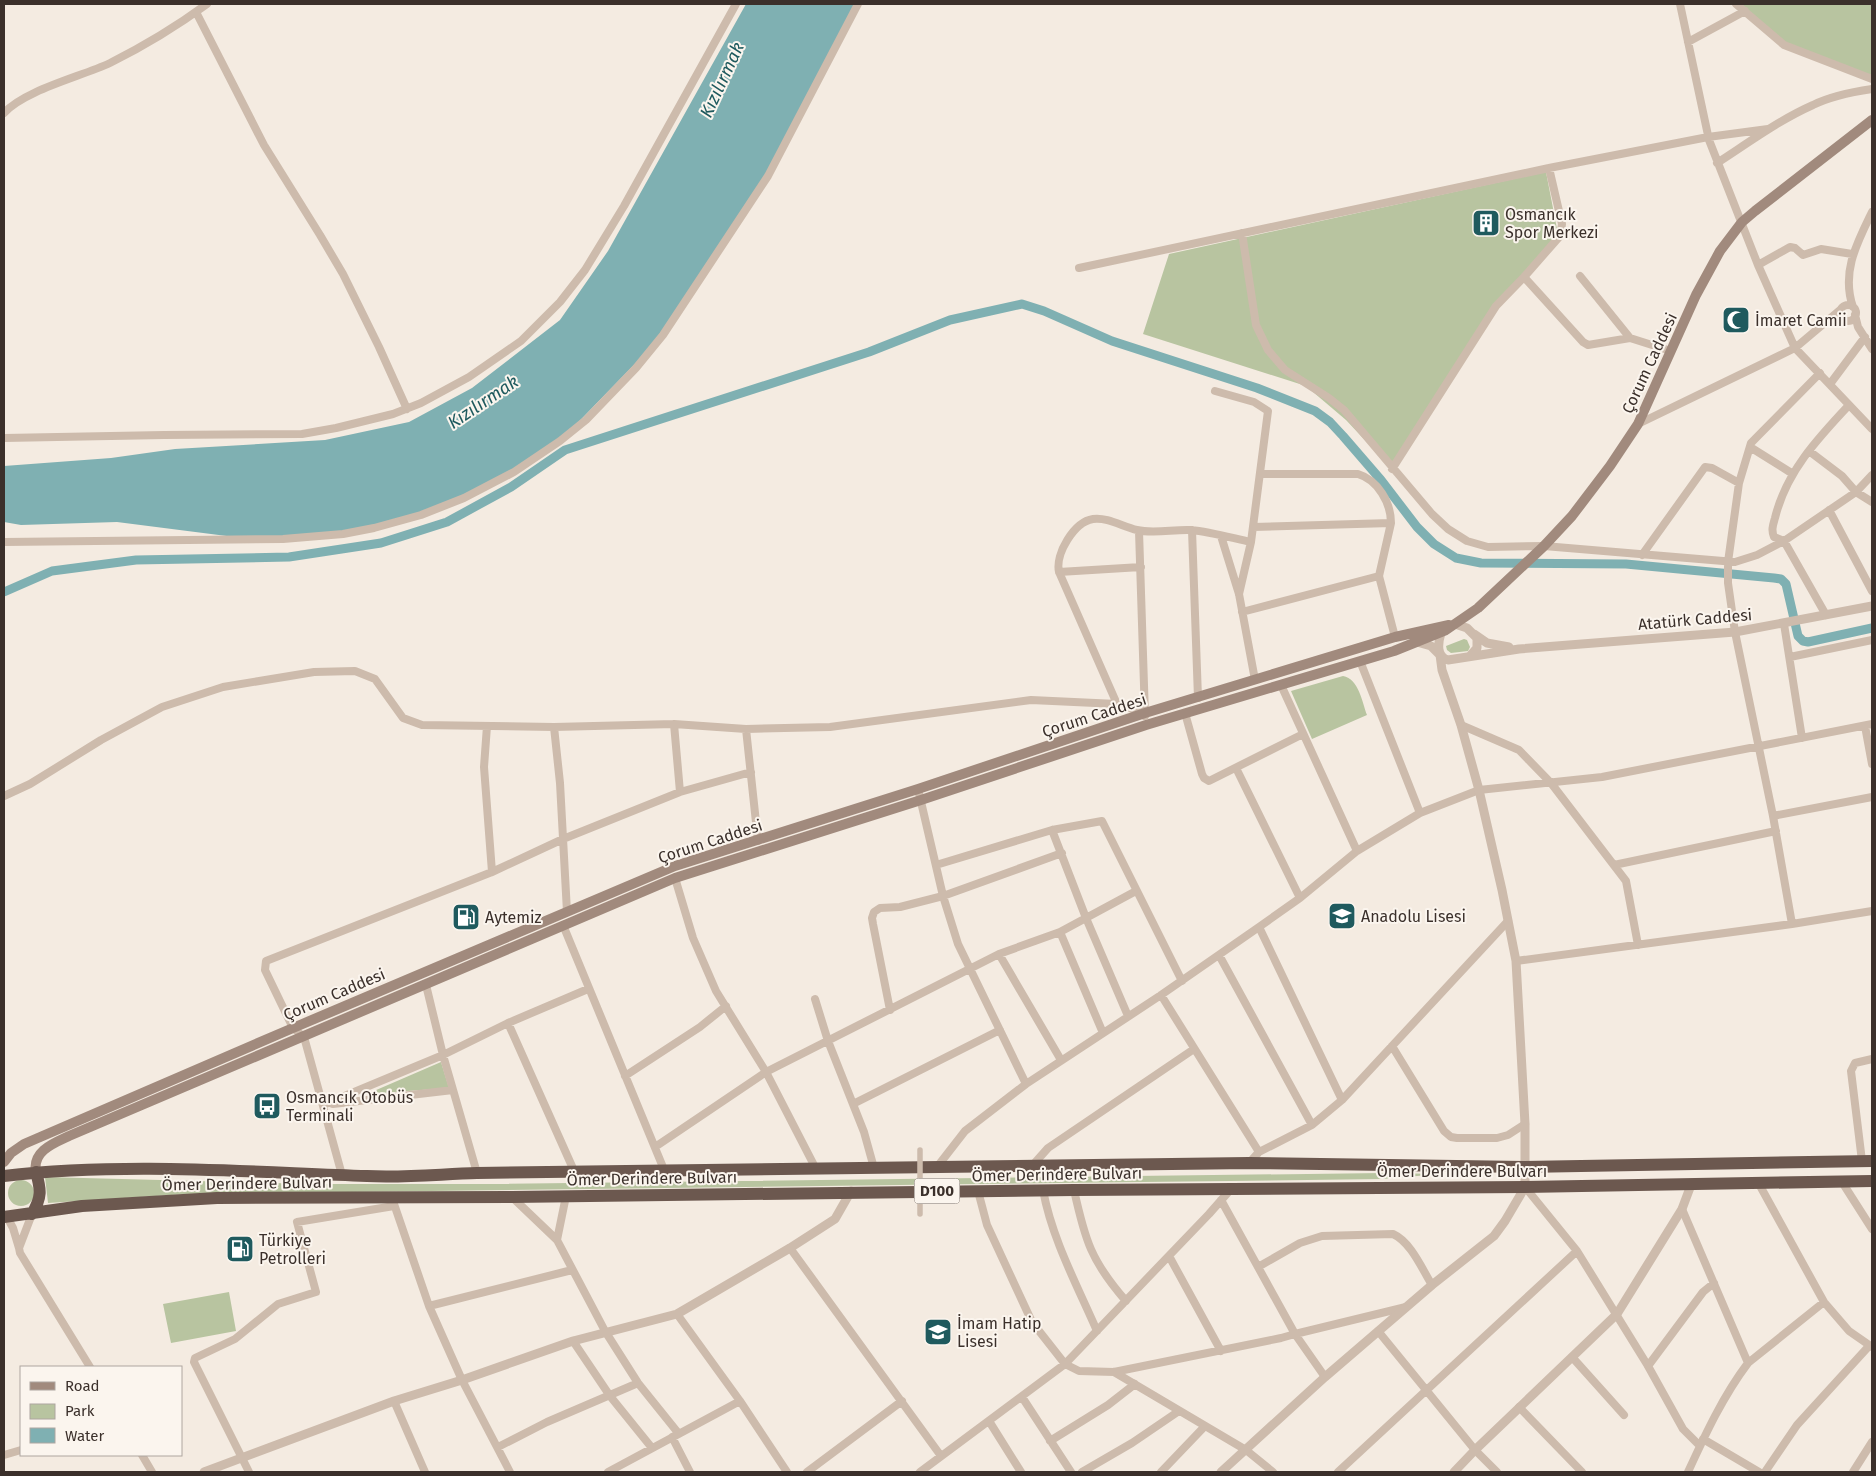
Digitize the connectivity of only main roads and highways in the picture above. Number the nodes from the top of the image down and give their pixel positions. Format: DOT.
graph roads {
  1 [pos="1872,120"];
  2 [pos="1455,624"];
  3 [pos="1867,1161"];
  4 [pos="4,1162"];
  5 [pos="36,1172"];
  6 [pos="4,1176"];
  7 [pos="1872,1181"];
  8 [pos="5,1214"];
  9 [pos="32,1214"];
  1 -- 2 [label="main road, Çorum Caddesi"];
  2 -- 4 [label="main road, Çorum Caddesi"];
  2 -- 5 [label="main road, Çorum Caddesi"];
  3 -- 5 [label="highway, Ömer Derindere Bulvarı / D100"];
  5 -- 6 [label="highway, Ömer Derindere Bulvarı / D100"];
  5 -- 9 [label="highway"];
  7 -- 9 [label="highway, Ömer Derindere Bulvarı / D100"];
  8 -- 9 [label="highway, Ömer Derindere Bulvarı / D100"];
}
